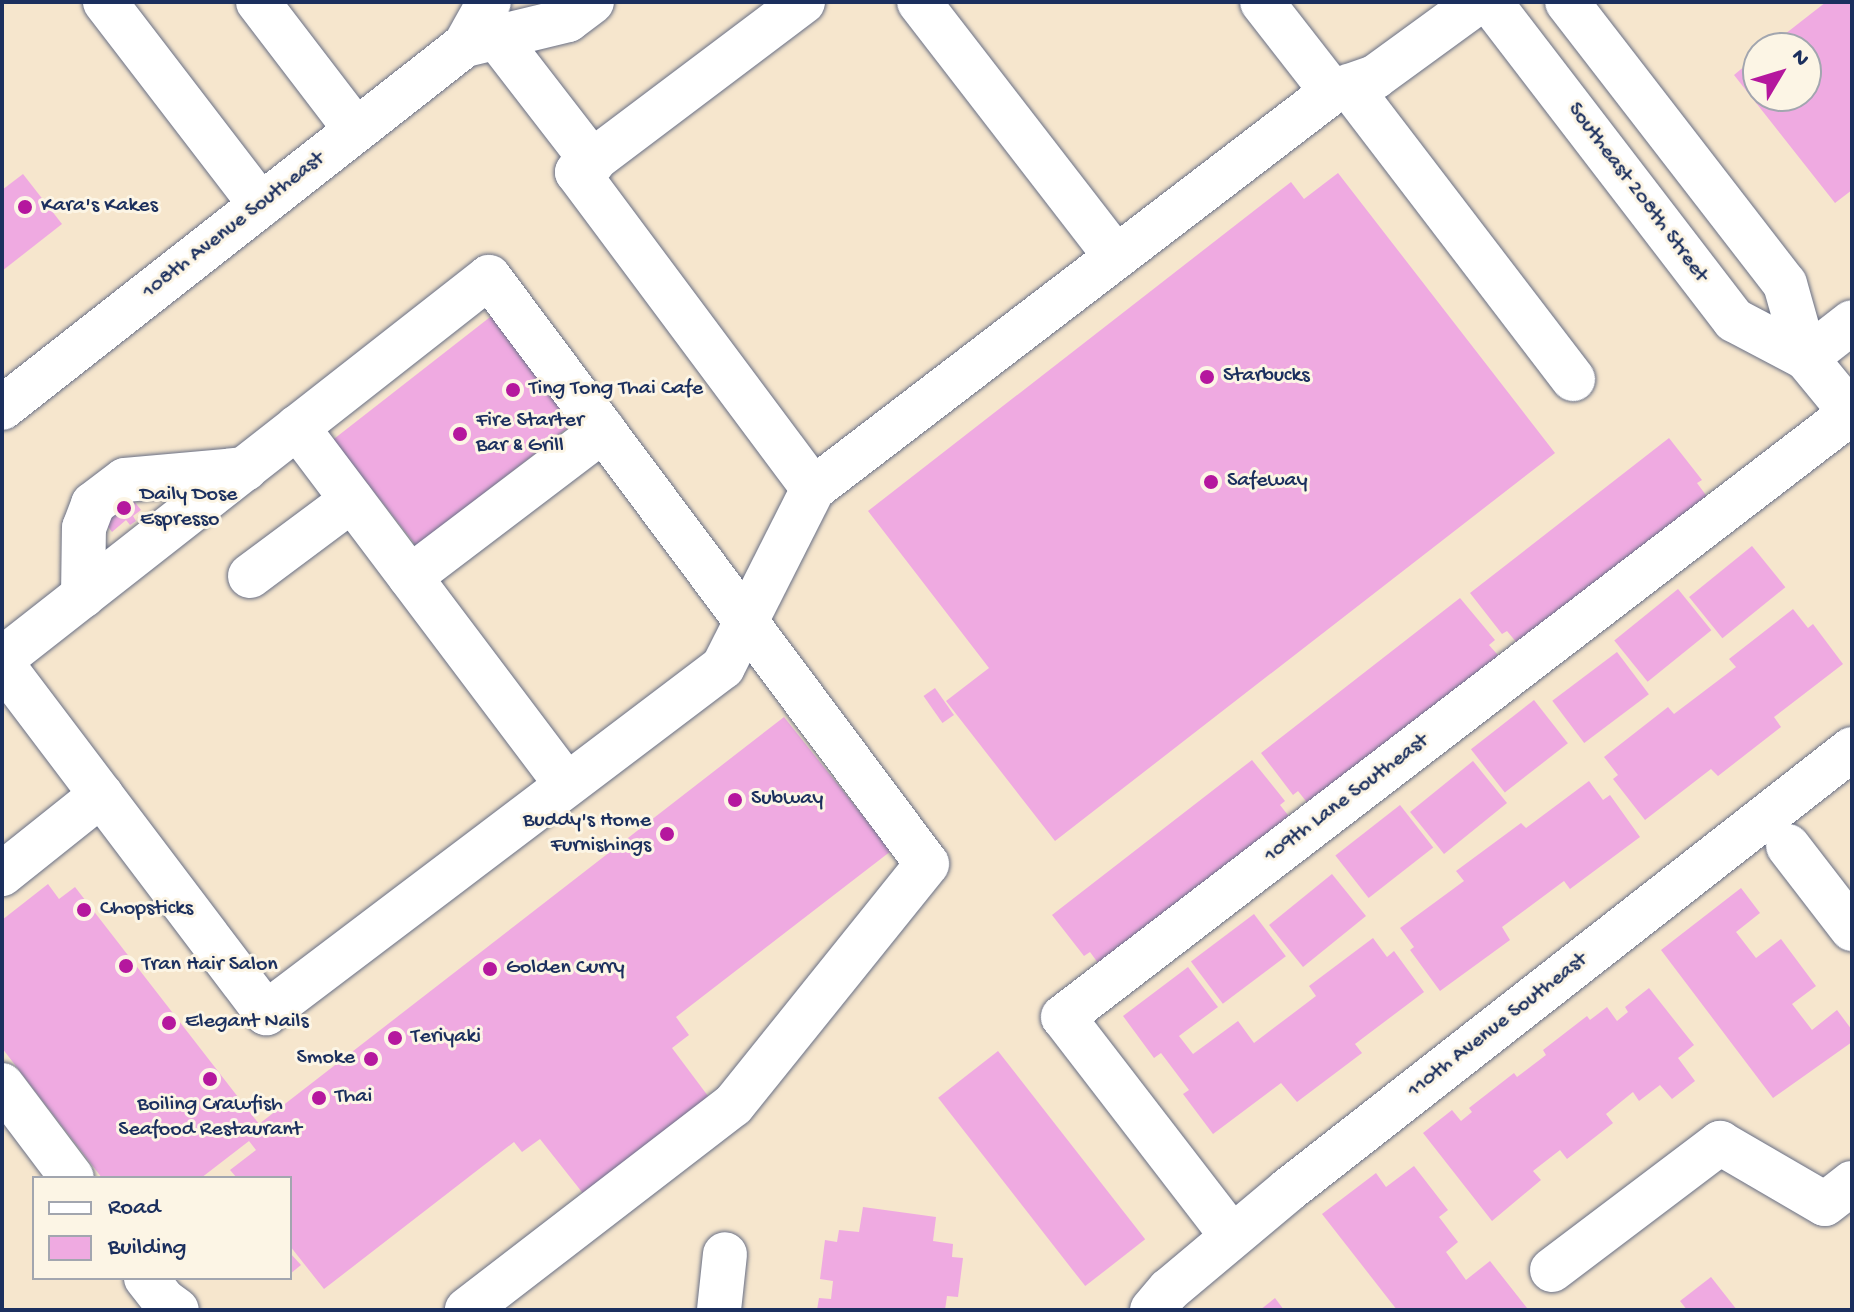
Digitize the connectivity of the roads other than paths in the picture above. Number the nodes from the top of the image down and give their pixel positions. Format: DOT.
graph roads {
  1 [pos="105,2"];
  2 [pos="258,2"];
  3 [pos="592,2"];
  4 [pos="803,2"];
  5 [pos="919,2"];
  6 [pos="1262,2"];
  7 [pos="1478,2"];
  8 [pos="1490,2"];
  9 [pos="1567,2"];
  10 [pos="484,28"];
  11 [pos="1341,89"];
  12 [pos="356,130"];
  13 [pos="593,162"];
  14 [pos="261,205"];
  15 [pos="1116,257"];
  16 [pos="1852,322"];
  17 [pos="1806,358"];
  18 [pos="1573,379"];
  19 [pos="2,408"];
  20 [pos="1851,414"];
  21 [pos="297,427"];
  22 [pos="604,430"];
  23 [pos="246,469"];
  24 [pos="813,489"];
  25 [pos="352,500"];
  26 [pos="250,576"];
  27 [pos="410,577"];
  28 [pos="90,591"];
  29 [pos="747,622"];
  30 [pos="7,682"];
  31 [pos="1852,749"];
  32 [pos="567,785"];
  33 [pos="101,795"];
  34 [pos="1788,846"];
  35 [pos="10,852"];
  36 [pos="1852,929"];
  37 [pos="2,1085"];
  38 [pos="70,1176"];
  39 [pos="1839,1193"];
  40 [pos="1231,1235"];
  41 [pos="725,1254"];
  42 [pos="1552,1270"];
  43 [pos="148,1280"];
  44 [pos="177,1310"];
  45 [pos="467,1310"];
  46 [pos="719,1310"];
  47 [pos="1152,1310"];
  1 -- 14 [label="main road"];
  2 -- 12 [label="main road"];
  3 -- 10 [label="main road, 108th Avenue Southeast"];
  4 -- 13 [label="main road"];
  5 -- 15 [label="main road"];
  6 -- 11 [label="main road"];
  7 -- 11 [label="main road"];
  8 -- 17 [label="main road, Southeast 208th Street"];
  9 -- 17 [label="main road, Southeast 208th Street"];
  10 -- 12 [label="main road, 108th Avenue Southeast"];
  10 -- 13 [label="main road"];
  11 -- 15 [label="main road"];
  11 -- 18 [label="main road"];
  12 -- 14 [label="main road, 108th Avenue Southeast"];
  13 -- 24 [label="main road"];
  14 -- 19 [label="main road, 108th Avenue Southeast"];
  15 -- 24 [label="main road"];
  16 -- 17 [label="main road"];
  17 -- 20 [label="main road, Southeast 208th Street"];
  20 -- 40 [label="main road, 109th Lane Southeast"];
  21 -- 22 [label="main road"];
  21 -- 23 [label="main road"];
  21 -- 25 [label="main road"];
  22 -- 27 [label="main road"];
  22 -- 29 [label="main road"];
  23 -- 28 [label="main road"];
  23 -- 28 [label="main road"];
  24 -- 29 [label="main road"];
  25 -- 26 [label="main road"];
  25 -- 27 [label="main road"];
  27 -- 32 [label="main road"];
  28 -- 30 [label="main road"];
  29 -- 32 [label="main road"];
  29 -- 45 [label="main road"];
  30 -- 33 [label="main road"];
  31 -- 40 [label="main road, 110th Avenue Southeast"];
  32 -- 33 [label="main road"];
  33 -- 35 [label="main road"];
  34 -- 36 [label="main road"];
  37 -- 38 [label="main road"];
  39 -- 42 [label="main road"];
  40 -- 47 [label="main road, 110th Avenue Southeast"];
  41 -- 46 [label="main road"];
  43 -- 44 [label="main road"];
}
